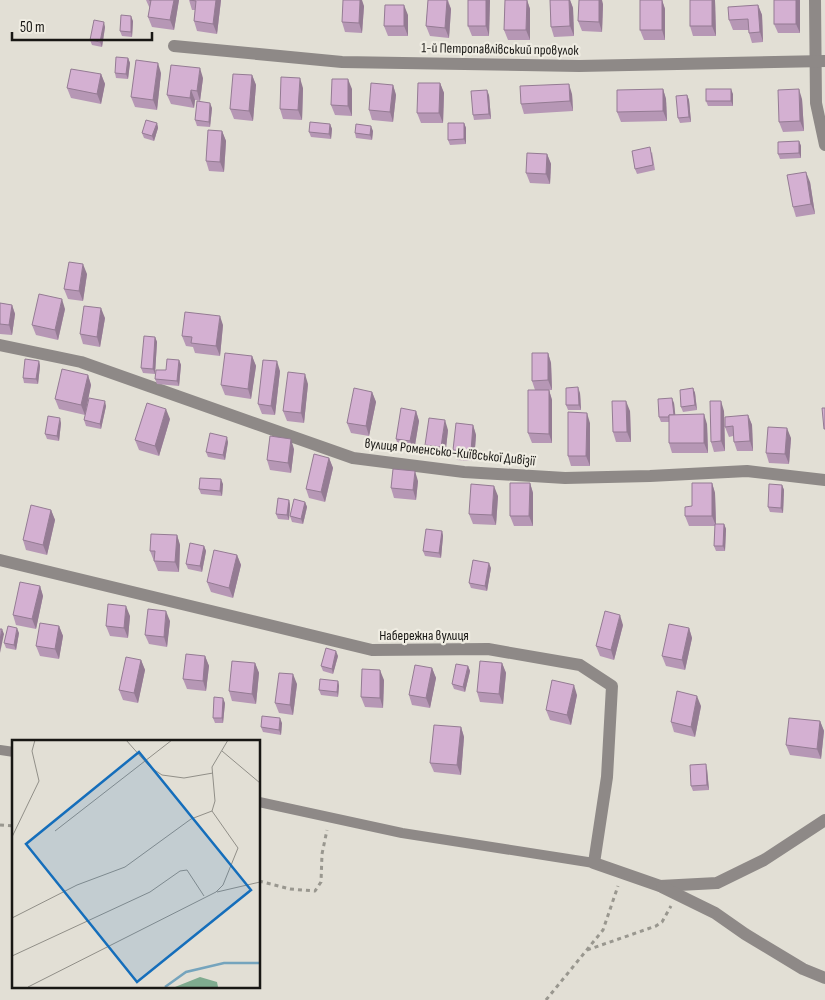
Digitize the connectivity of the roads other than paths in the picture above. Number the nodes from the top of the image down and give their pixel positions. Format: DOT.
graph roads {
  1 [pos="815,0"];
  2 [pos="174,46"];
  3 [pos="820,61"];
  4 [pos="825,145"];
  5 [pos="0,345"];
  6 [pos="825,480"];
  7 [pos="0,560"];
  8 [pos="260,802"];
  9 [pos="825,820"];
  10 [pos="594,863"];
  11 [pos="660,886"];
  12 [pos="825,978"];
  1 -- 3 [label="street"];
  2 -- 3 [label="street, 1-й Петропавлівський провулок"];
  3 -- 4 [label="street"];
  5 -- 6 [label="street, вулиця Роменсько-Київської Дивізії"];
  7 -- 10 [label="street, Набережна вулиця"];
  8 -- 10 [label="lane"];
  9 -- 11 [label="street"];
  10 -- 11 [label="street"];
  11 -- 12 [label="street"];
}
